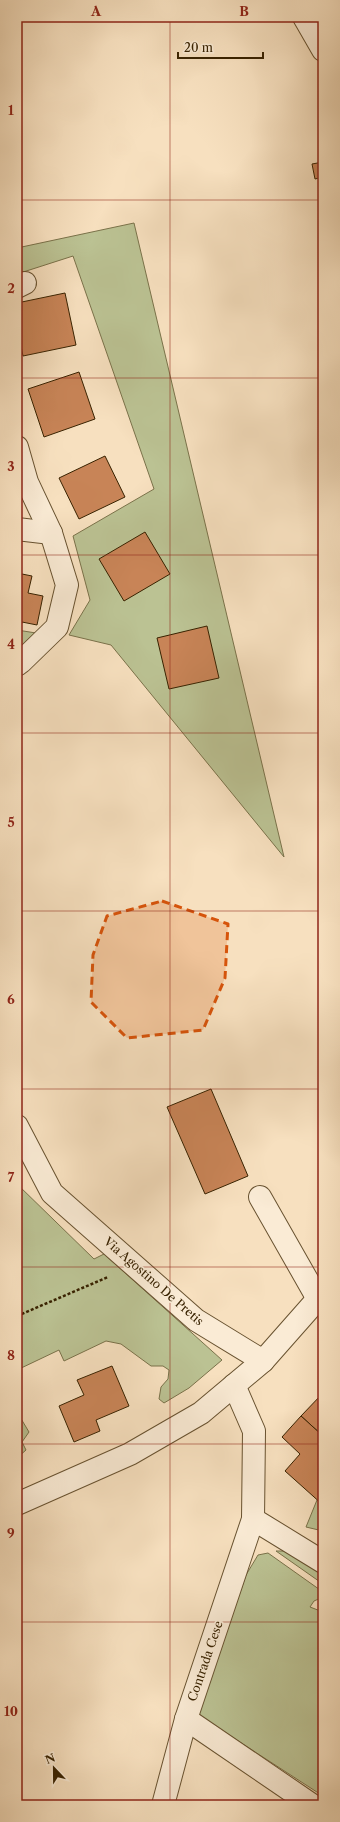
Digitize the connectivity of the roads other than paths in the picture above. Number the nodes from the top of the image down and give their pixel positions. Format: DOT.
graph roads {
  1 [pos="304,17"];
  2 [pos="323,50"];
  3 [pos="17,446"];
  4 [pos="17,529"];
  5 [pos="51,533"];
  6 [pos="17,664"];
  7 [pos="17,1126"];
  8 [pos="17,1159"];
  9 [pos="52,1193"];
  10 [pos="260,1197"];
  11 [pos="321,1298"];
  12 [pos="263,1361"];
  13 [pos="234,1385"];
  14 [pos="17,1504"];
  15 [pos="253,1519"];
  16 [pos="323,1562"];
  17 [pos="186,1719"];
  18 [pos="163,1805"];
  19 [pos="312,1805"];
  1 -- 2 [label="street"];
  3 -- 5 [label="street"];
  4 -- 5 [label="street"];
  5 -- 6 [label="street"];
  7 -- 9 [label="street, Via Agostino De Pretis"];
  8 -- 9 [label="street, Via Agostino De Pretis"];
  9 -- 12 [label="street, Via Agostino De Pretis"];
  10 -- 11 [label="street"];
  11 -- 12 [label="street"];
  12 -- 13 [label="street"];
  13 -- 14 [label="street"];
  13 -- 15 [label="street"];
  15 -- 16 [label="street"];
  15 -- 17 [label="street, Contrada Cese"];
  17 -- 18 [label="street, Contrada Cese"];
  17 -- 19 [label="street"];
}
